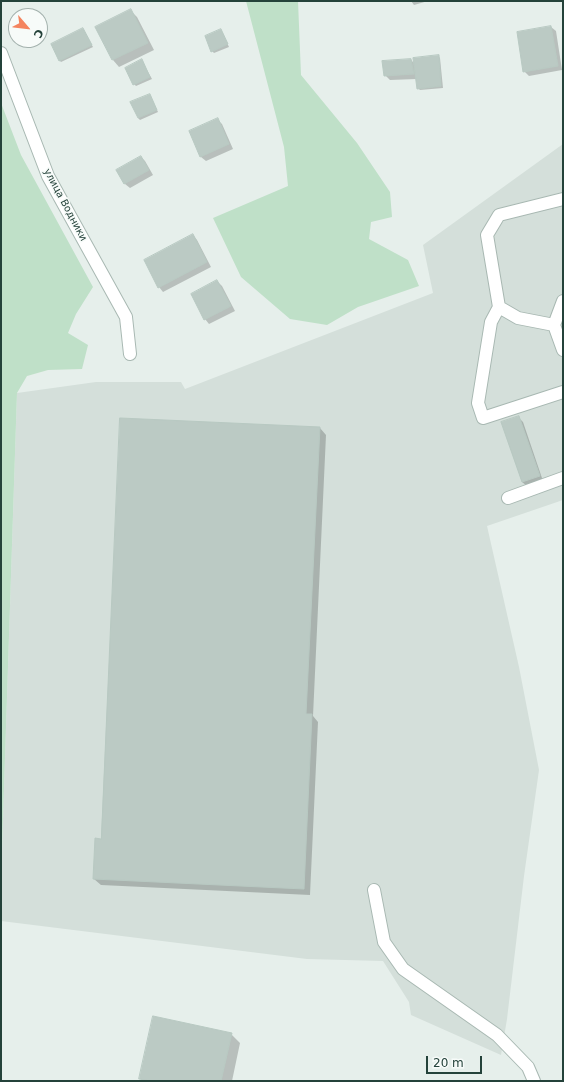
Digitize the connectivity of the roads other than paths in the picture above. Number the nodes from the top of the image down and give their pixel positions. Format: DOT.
graph roads {
  1 [pos="1,53"];
  2 [pos="563,199"];
  3 [pos="563,301"];
  4 [pos="499,307"];
  5 [pos="554,325"];
  6 [pos="563,350"];
  7 [pos="130,354"];
  8 [pos="563,392"];
  9 [pos="563,478"];
  10 [pos="508,498"];
  11 [pos="374,890"];
  12 [pos="534,1081"];
  1 -- 7 [label="street, улица Водники"];
  2 -- 4 [label="street"];
  3 -- 5 [label="street"];
  4 -- 5 [label="street"];
  4 -- 8 [label="street"];
  5 -- 6 [label="street"];
  9 -- 10 [label="street"];
  11 -- 12 [label="street"];
}
